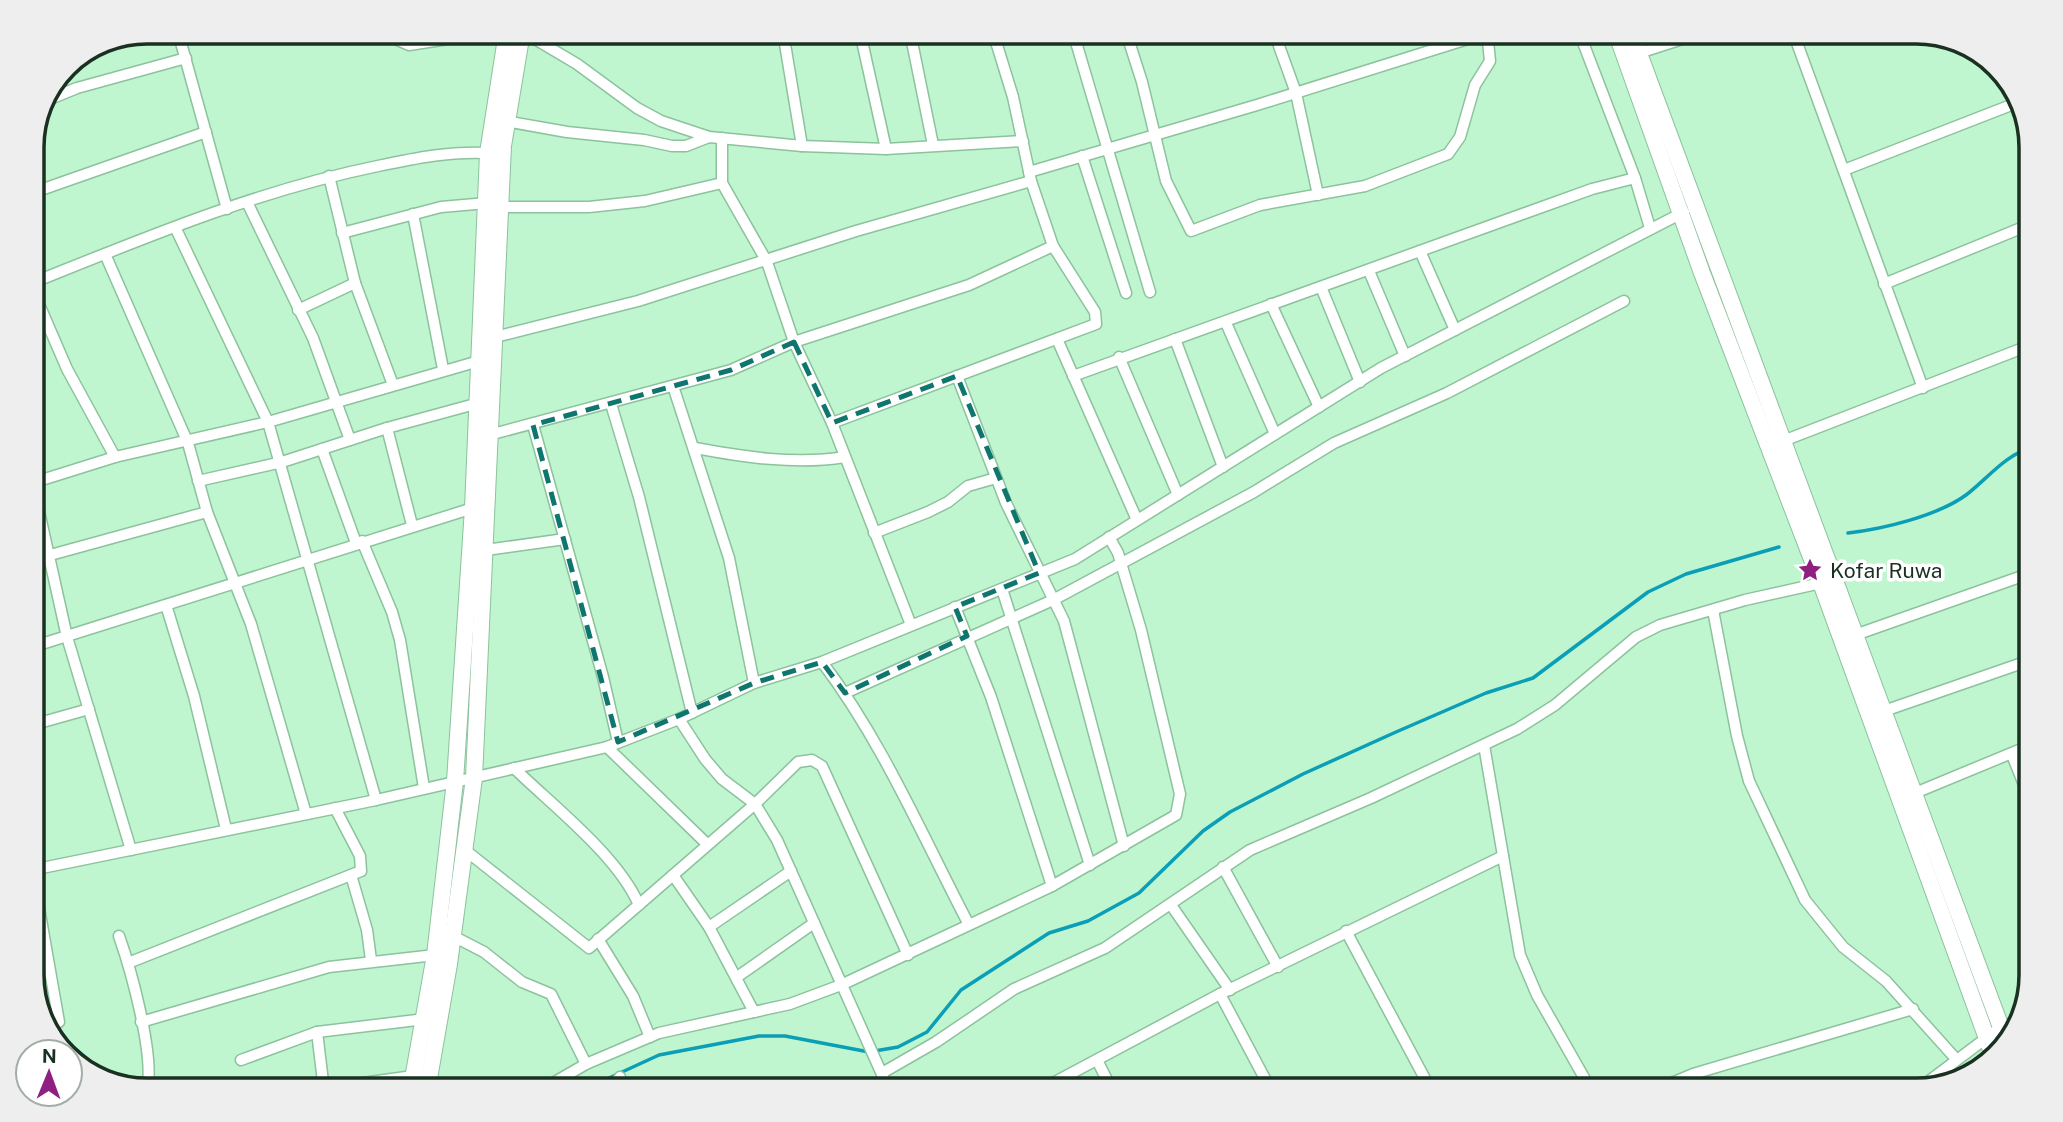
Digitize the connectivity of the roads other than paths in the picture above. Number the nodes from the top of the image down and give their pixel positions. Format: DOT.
graph roads {
  1 [pos="182,44"];
  2 [pos="408,44"];
  3 [pos="430,44"];
  4 [pos="505,44"];
  5 [pos="521,44"];
  6 [pos="543,44"];
  7 [pos="785,44"];
  8 [pos="863,44"];
  9 [pos="912,44"];
  10 [pos="996,44"];
  11 [pos="1077,44"];
  12 [pos="1129,44"];
  13 [pos="1278,44"];
  14 [pos="1449,44"];
  15 [pos="1486,44"];
  16 [pos="1584,44"];
  17 [pos="1620,44"];
  18 [pos="1636,44"];
  19 [pos="1667,44"];
  20 [pos="1797,44"];
  21 [pos="1639,53"];
  22 [pos="186,58"];
  23 [pos="1296,93"];
  24 [pos="58,96"];
  25 [pos="2011,105"];
  26 [pos="652,116"];
  27 [pos="505,121"];
  28 [pos="206,132"];
  29 [pos="1155,133"];
  30 [pos="709,137"];
  31 [pos="722,138"];
  32 [pos="644,140"];
  33 [pos="1023,141"];
  34 [pos="933,145"];
  35 [pos="802,146"];
  36 [pos="1108,147"];
  37 [pos="886,149"];
  38 [pos="488,153"];
  39 [pos="1082,156"];
  40 [pos="1844,170"];
  41 [pos="329,176"];
  42 [pos="1030,176"];
  43 [pos="1635,178"];
  44 [pos="722,184"];
  45 [pos="44,189"];
  46 [pos="1318,195"];
  47 [pos="247,202"];
  48 [pos="493,205"];
  49 [pos="1696,207"];
  50 [pos="227,209"];
  51 [pos="1680,213"];
  52 [pos="413,214"];
  53 [pos="1650,228"];
  54 [pos="176,229"];
  55 [pos="2019,230"];
  56 [pos="342,233"];
  57 [pos="1053,246"];
  58 [pos="1420,251"];
  59 [pos="105,254"];
  60 [pos="767,262"];
  61 [pos="1369,271"];
  62 [pos="44,281"];
  63 [pos="355,283"];
  64 [pos="1884,284"];
  65 [pos="1321,287"];
  66 [pos="1150,292"];
  67 [pos="1126,293"];
  68 [pos="1624,302"];
  69 [pos="1271,304"];
  70 [pos="298,310"];
  71 [pos="44,314"];
  72 [pos="1226,323"];
  73 [pos="1455,330"];
  74 [pos="495,337"];
  75 [pos="1057,338"];
  76 [pos="1175,339"];
  77 [pos="794,342"];
  78 [pos="2019,350"];
  79 [pos="1405,356"];
  80 [pos="1119,357"];
  81 [pos="479,361"];
  82 [pos="443,369"];
  83 [pos="957,376"];
  84 [pos="1073,376"];
  85 [pos="1360,382"];
  86 [pos="393,385"];
  87 [pos="673,386"];
  88 [pos="1923,388"];
  89 [pos="337,400"];
  90 [pos="475,404"];
  91 [pos="611,404"];
  92 [pos="1319,407"];
  93 [pos="268,422"];
  94 [pos="832,423"];
  95 [pos="533,425"];
  96 [pos="387,428"];
  97 [pos="1275,434"];
  98 [pos="489,435"];
  99 [pos="350,440"];
  100 [pos="1783,441"];
  101 [pos="188,443"];
  102 [pos="695,448"];
  103 [pos="322,449"];
  104 [pos="115,457"];
  105 [pos="845,457"];
  106 [pos="282,462"];
  107 [pos="1223,467"];
  108 [pos="44,478"];
  109 [pos="996,478"];
  110 [pos="198,481"];
  111 [pos="1178,495"];
  112 [pos="473,508"];
  113 [pos="207,512"];
  114 [pos="1137,520"];
  115 [pos="412,525"];
  116 [pos="874,533"];
  117 [pos="1109,537"];
  118 [pos="565,539"];
  119 [pos="44,542"];
  120 [pos="359,542"];
  121 [pos="486,550"];
  122 [pos="47,557"];
  123 [pos="44,558"];
  124 [pos="308,559"];
  125 [pos="1122,565"];
  126 [pos="1039,573"];
  127 [pos="2019,577"];
  128 [pos="233,583"];
  129 [pos="1821,583"];
  130 [pos="1002,589"];
  131 [pos="1054,600"];
  132 [pos="166,605"];
  133 [pos="955,607"];
  134 [pos="1713,610"];
  135 [pos="1011,618"];
  136 [pos="911,625"];
  137 [pos="1856,635"];
  138 [pos="967,636"];
  139 [pos="68,637"];
  140 [pos="44,643"];
  141 [pos="822,662"];
  142 [pos="2019,664"];
  143 [pos="754,683"];
  144 [pos="845,693"];
  145 [pos="89,709"];
  146 [pos="1884,711"];
  147 [pos="692,713"];
  148 [pos="679,719"];
  149 [pos="44,722"];
  150 [pos="612,745"];
  151 [pos="1483,745"];
  152 [pos="2019,751"];
  153 [pos="2012,755"];
  154 [pos="514,768"];
  155 [pos="2019,772"];
  156 [pos="474,778"];
  157 [pos="455,781"];
  158 [pos="424,788"];
  159 [pos="1915,793"];
  160 [pos="376,800"];
  161 [pos="755,804"];
  162 [pos="335,808"];
  163 [pos="306,814"];
  164 [pos="226,829"];
  165 [pos="707,844"];
  166 [pos="1124,846"];
  167 [pos="131,850"];
  168 [pos="465,850"];
  169 [pos="1503,856"];
  170 [pos="1090,866"];
  171 [pos="44,867"];
  172 [pos="1223,867"];
  173 [pos="791,871"];
  174 [pos="351,875"];
  175 [pos="673,875"];
  176 [pos="1052,886"];
  177 [pos="639,905"];
  178 [pos="1171,905"];
  179 [pos="814,923"];
  180 [pos="968,923"];
  181 [pos="709,927"];
  182 [pos="1346,931"];
  183 [pos="119,936"];
  184 [pos="453,936"];
  185 [pos="44,938"];
  186 [pos="598,939"];
  187 [pos="46,950"];
  188 [pos="435,955"];
  189 [pos="908,955"];
  190 [pos="371,960"];
  191 [pos="128,963"];
  192 [pos="1278,967"];
  193 [pos="737,977"];
  194 [pos="841,985"];
  195 [pos="1225,992"];
  196 [pos="1913,1009"];
  197 [pos="754,1012"];
  198 [pos="425,1019"];
  199 [pos="59,1022"];
  200 [pos="141,1022"];
  201 [pos="317,1032"];
  202 [pos="2002,1032"];
  203 [pos="2000,1035"];
  204 [pos="650,1037"];
  205 [pos="1987,1038"];
  206 [pos="1990,1047"];
  207 [pos="1956,1059"];
  208 [pos="241,1060"];
  209 [pos="1097,1060"];
  210 [pos="586,1064"];
  211 [pos="881,1073"];
  212 [pos="1934,1076"];
  213 [pos="147,1078"];
  214 [pos="323,1078"];
  215 [pos="413,1078"];
  216 [pos="429,1078"];
  217 [pos="562,1078"];
  218 [pos="884,1078"];
  219 [pos="1063,1078"];
  220 [pos="1106,1078"];
  221 [pos="1265,1078"];
  222 [pos="1425,1078"];
  223 [pos="1584,1078"];
  224 [pos="1684,1078"];
  1 -- 22 [label="street"];
  2 -- 3 [label="street"];
  4 -- 38 [label="main road"];
  5 -- 27 [label="main road"];
  6 -- 26 [label="street"];
  7 -- 35 [label="street"];
  8 -- 37 [label="street"];
  9 -- 34 [label="street"];
  10 -- 33 [label="street"];
  11 -- 36 [label="street"];
  12 -- 29 [label="street"];
  13 -- 23 [label="street"];
  14 -- 23 [label="street"];
  15 -- 46 [label="street"];
  16 -- 43 [label="street"];
  17 -- 51 [label="main road"];
  18 -- 21 [label="main road"];
  19 -- 21 [label="street"];
  20 -- 40 [label="street"];
  21 -- 49 [label="main road"];
  22 -- 24 [label="street"];
  22 -- 28 [label="street"];
  23 -- 29 [label="street"];
  23 -- 46 [label="street"];
  25 -- 40 [label="street"];
  26 -- 30 [label="street"];
  26 -- 32 [label="street"];
  27 -- 32 [label="street"];
  27 -- 48 [label="main road"];
  28 -- 45 [label="street"];
  28 -- 50 [label="street"];
  29 -- 36 [label="street"];
  29 -- 46 [label="street"];
  30 -- 31 [label="street"];
  30 -- 32 [label="street"];
  31 -- 35 [label="street"];
  31 -- 44 [label="street"];
  33 -- 34 [label="street"];
  33 -- 42 [label="street"];
  34 -- 37 [label="street"];
  35 -- 37 [label="street"];
  36 -- 39 [label="street"];
  36 -- 66 [label="street"];
  38 -- 41 [label="street"];
  38 -- 48 [label="main road"];
  39 -- 42 [label="street"];
  39 -- 67 [label="street"];
  40 -- 64 [label="street"];
  41 -- 47 [label="street"];
  41 -- 56 [label="street"];
  42 -- 57 [label="street"];
  42 -- 60 [label="street"];
  43 -- 53 [label="street"];
  43 -- 58 [label="street"];
  44 -- 48 [label="street"];
  44 -- 60 [label="street"];
  47 -- 50 [label="street"];
  47 -- 70 [label="street"];
  48 -- 52 [label="street"];
  48 -- 74 [label="main road"];
  48 -- 81 [label="main road"];
  49 -- 51 [label="street"];
  49 -- 100 [label="main road"];
  50 -- 54 [label="street"];
  51 -- 53 [label="street"];
  51 -- 129 [label="main road"];
  52 -- 56 [label="street"];
  52 -- 82 [label="street"];
  53 -- 73 [label="street"];
  54 -- 59 [label="street"];
  54 -- 93 [label="street"];
  55 -- 64 [label="street"];
  56 -- 63 [label="street"];
  57 -- 75 [label="street"];
  57 -- 77 [label="street"];
  58 -- 61 [label="street"];
  58 -- 73 [label="street"];
  59 -- 62 [label="street"];
  59 -- 101 [label="street"];
  60 -- 74 [label="street"];
  60 -- 77 [label="street"];
  61 -- 65 [label="street"];
  61 -- 79 [label="street"];
  63 -- 70 [label="street"];
  63 -- 86 [label="street"];
  64 -- 88 [label="street"];
  65 -- 69 [label="street"];
  65 -- 85 [label="street"];
  68 -- 125 [label="street"];
  69 -- 72 [label="street"];
  69 -- 92 [label="street"];
  70 -- 89 [label="street"];
  71 -- 104 [label="street"];
  72 -- 76 [label="street"];
  72 -- 97 [label="street"];
  73 -- 79 [label="street"];
  74 -- 98 [label="main road"];
  75 -- 83 [label="street"];
  75 -- 84 [label="street"];
  76 -- 80 [label="street"];
  76 -- 107 [label="street"];
  77 -- 87 [label="street"];
  77 -- 94 [label="street"];
  78 -- 88 [label="street"];
  79 -- 85 [label="street"];
  80 -- 84 [label="street"];
  80 -- 111 [label="street"];
  81 -- 82 [label="street"];
  81 -- 90 [label="main road"];
  82 -- 86 [label="street"];
  83 -- 94 [label="street"];
  83 -- 109 [label="street"];
  84 -- 114 [label="street"];
  85 -- 92 [label="street"];
  86 -- 89 [label="street"];
  87 -- 91 [label="street"];
  87 -- 102 [label="street"];
  88 -- 100 [label="street"];
  89 -- 93 [label="street"];
  89 -- 99 [label="street"];
  90 -- 96 [label="street"];
  90 -- 112 [label="main road"];
  91 -- 95 [label="street"];
  91 -- 147 [label="street"];
  92 -- 97 [label="street"];
  93 -- 101 [label="street"];
  93 -- 106 [label="street"];
  94 -- 105 [label="street"];
  95 -- 98 [label="street"];
  95 -- 118 [label="street"];
  96 -- 99 [label="street"];
  96 -- 115 [label="street"];
  97 -- 107 [label="street"];
  98 -- 121 [label="main road"];
  99 -- 103 [label="street"];
  100 -- 137 [label="main road"];
  101 -- 104 [label="street"];
  101 -- 110 [label="street"];
  102 -- 105 [label="street"];
  102 -- 143 [label="street"];
  103 -- 106 [label="street"];
  103 -- 120 [label="street"];
  104 -- 108 [label="street"];
  105 -- 116 [label="street"];
  106 -- 110 [label="street"];
  106 -- 124 [label="street"];
  107 -- 111 [label="street"];
  109 -- 116 [label="street"];
  109 -- 126 [label="street"];
  110 -- 113 [label="street"];
  111 -- 114 [label="street"];
  112 -- 115 [label="street"];
  112 -- 157 [label="main road"];
  113 -- 122 [label="street"];
  113 -- 128 [label="street"];
  114 -- 117 [label="street"];
  115 -- 120 [label="street"];
  116 -- 136 [label="street"];
  117 -- 125 [label="street"];
  117 -- 126 [label="street"];
  118 -- 121 [label="street"];
  118 -- 150 [label="street"];
  119 -- 122 [label="street"];
  120 -- 124 [label="street"];
  120 -- 158 [label="street"];
  121 -- 156 [label="main road"];
  122 -- 123 [label="street"];
  122 -- 139 [label="street"];
  124 -- 128 [label="street"];
  124 -- 160 [label="street"];
  125 -- 131 [label="street"];
  125 -- 166 [label="street"];
  126 -- 130 [label="street"];
  126 -- 131 [label="street"];
  127 -- 137 [label="street"];
  128 -- 132 [label="street"];
  128 -- 163 [label="street"];
  129 -- 134 [label="street"];
  129 -- 205 [label="main road"];
  130 -- 133 [label="street"];
  130 -- 135 [label="street"];
  131 -- 135 [label="street"];
  131 -- 166 [label="street"];
  132 -- 139 [label="street"];
  132 -- 164 [label="street"];
  133 -- 136 [label="street"];
  133 -- 138 [label="street"];
  134 -- 151 [label="street"];
  134 -- 196 [label="street"];
  135 -- 138 [label="street"];
  135 -- 170 [label="street"];
  136 -- 141 [label="street"];
  137 -- 146 [label="main road"];
  138 -- 144 [label="street"];
  138 -- 176 [label="street"];
  139 -- 140 [label="street"];
  139 -- 145 [label="street"];
  141 -- 143 [label="street"];
  141 -- 144 [label="street"];
  142 -- 146 [label="street"];
  143 -- 147 [label="street"];
  144 -- 180 [label="street"];
  145 -- 149 [label="street"];
  145 -- 167 [label="street"];
  146 -- 159 [label="main road"];
  147 -- 148 [label="street"];
  148 -- 150 [label="street"];
  148 -- 161 [label="street"];
  150 -- 154 [label="street"];
  150 -- 165 [label="street"];
  151 -- 169 [label="street"];
  151 -- 172 [label="street"];
  152 -- 153 [label="street"];
  153 -- 155 [label="street"];
  153 -- 159 [label="street"];
  154 -- 156 [label="street"];
  154 -- 177 [label="street"];
  156 -- 157 [label="street"];
  156 -- 168 [label="main road"];
  157 -- 158 [label="street"];
  157 -- 188 [label="main road"];
  158 -- 160 [label="street"];
  159 -- 202 [label="main road"];
  160 -- 162 [label="street"];
  161 -- 165 [label="street"];
  161 -- 173 [label="street"];
  161 -- 189 [label="street"];
  162 -- 163 [label="street"];
  162 -- 174 [label="street"];
  163 -- 164 [label="street"];
  164 -- 167 [label="street"];
  165 -- 175 [label="street"];
  166 -- 170 [label="street"];
  167 -- 171 [label="street"];
  168 -- 184 [label="main road"];
  168 -- 186 [label="street"];
  169 -- 182 [label="street"];
  169 -- 223 [label="street"];
  170 -- 176 [label="street"];
  172 -- 178 [label="street"];
  172 -- 192 [label="street"];
  173 -- 179 [label="street"];
  173 -- 181 [label="street"];
  174 -- 190 [label="street"];
  174 -- 191 [label="street"];
  175 -- 177 [label="street"];
  175 -- 181 [label="street"];
  176 -- 180 [label="street"];
  177 -- 186 [label="street"];
  178 -- 195 [label="street"];
  178 -- 211 [label="street"];
  179 -- 193 [label="street"];
  179 -- 194 [label="street"];
  180 -- 189 [label="street"];
  181 -- 193 [label="street"];
  182 -- 192 [label="street"];
  182 -- 222 [label="street"];
  183 -- 191 [label="street"];
  184 -- 210 [label="street"];
  184 -- 216 [label="main road"];
  185 -- 187 [label="street"];
  186 -- 204 [label="street"];
  187 -- 199 [label="street"];
  188 -- 190 [label="street"];
  188 -- 198 [label="main road"];
  189 -- 194 [label="street"];
  190 -- 200 [label="street"];
  191 -- 200 [label="street"];
  192 -- 195 [label="street"];
  193 -- 197 [label="street"];
  194 -- 197 [label="street"];
  194 -- 211 [label="street"];
  195 -- 209 [label="street"];
  195 -- 221 [label="street"];
  196 -- 207 [label="street"];
  196 -- 224 [label="street"];
  197 -- 204 [label="street"];
  198 -- 201 [label="street"];
  198 -- 215 [label="main road"];
  200 -- 213 [label="street"];
  201 -- 208 [label="street"];
  201 -- 214 [label="street"];
  203 -- 205 [label="street"];
  204 -- 210 [label="street"];
  205 -- 206 [label="main road"];
  205 -- 207 [label="street"];
  207 -- 212 [label="street"];
  209 -- 219 [label="street"];
  209 -- 220 [label="street"];
  210 -- 217 [label="street"];
  211 -- 218 [label="street"];
}
